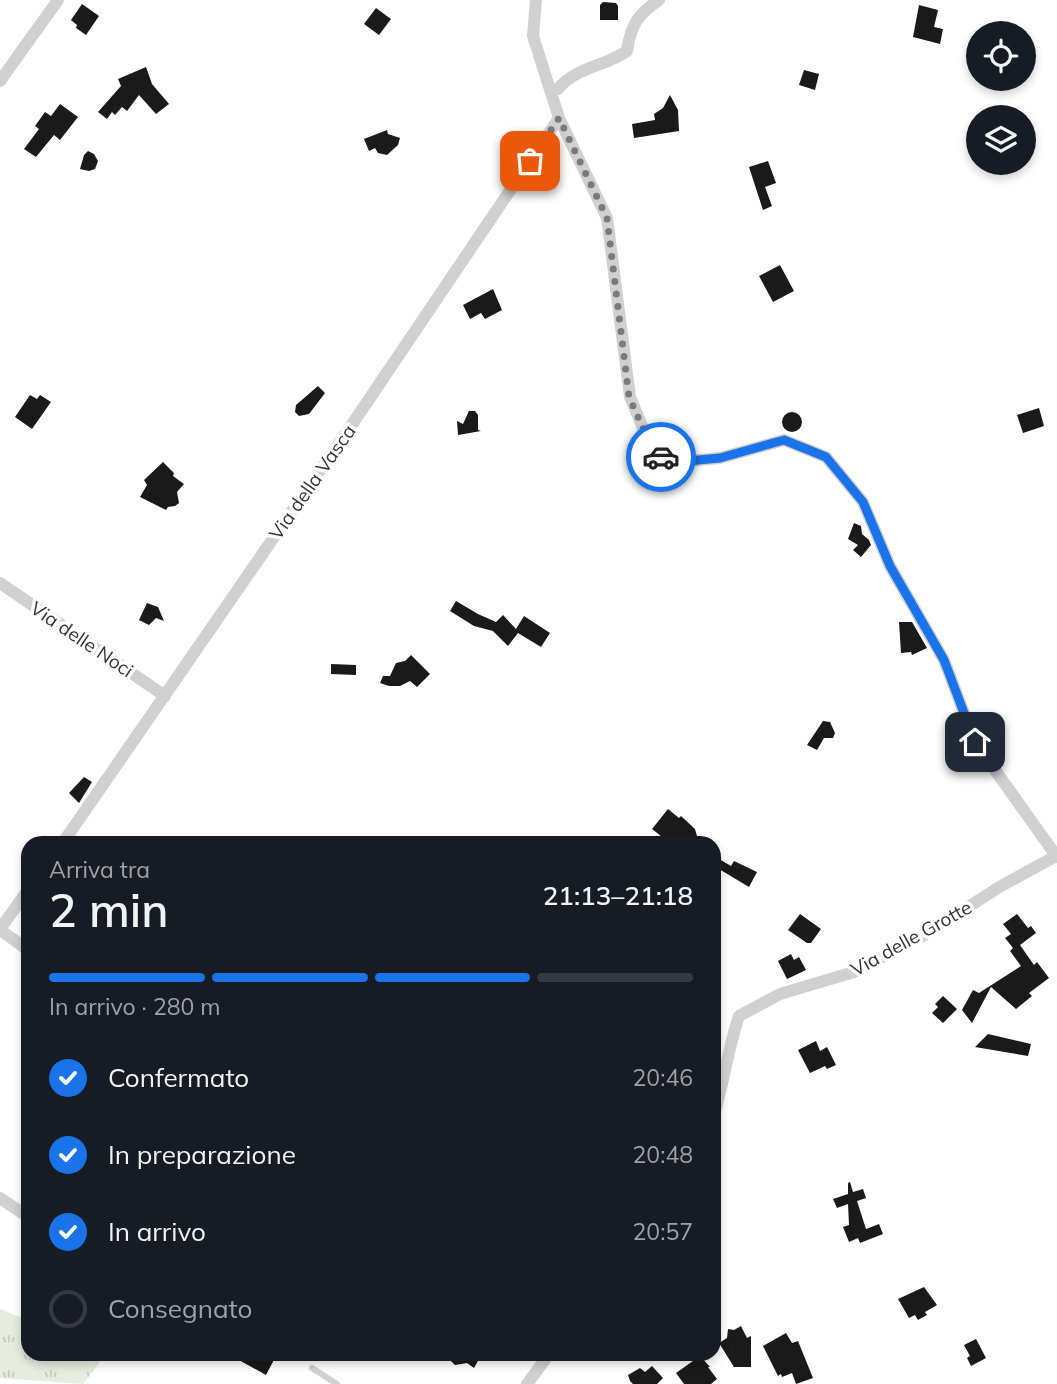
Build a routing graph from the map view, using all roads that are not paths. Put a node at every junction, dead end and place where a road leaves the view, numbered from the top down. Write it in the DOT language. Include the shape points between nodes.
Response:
graph roads {
  1 [pos="58,0"];
  2 [pos="536,0"];
  3 [pos="659,0"];
  4 [pos="0,81"];
  5 [pos="550,90"];
  6 [pos="559,118"];
  7 [pos="0,583"];
  8 [pos="164,696"];
  9 [pos="68,836"];
  10 [pos="1056,856"];
  11 [pos="21,901"];
  12 [pos="0,930"];
  13 [pos="21,945"];
  14 [pos="721,1093"];
  15 [pos="0,1198"];
  16 [pos="21,1212"];
  17 [pos="544,1361"];
  18 [pos="312,1368"];
  19 [pos="337,1384"];
  20 [pos="527,1384"];
  1 -- 4 [label="street"];
  2 -- 5 [label="street" via="533,36"];
  3 -- 5 [label="street" via="643,10 631,29 627,51"];
  5 -- 6 [label="street"];
  6 -- 8 [label="street, Via della Vasca"];
  6 -- 10 [label="street" via="607,218 629,397 650,444 666,463 720,458 784,440 826,457 863,502 890,566 944,660 975,742"];
  7 -- 8 [label="street, Via delle Noci"];
  8 -- 9 [label="street, Via della Vasca"];
  10 -- 14 [label="street, Via delle Grotte" via="854,972 780,993 739,1016"];
  11 -- 12 [label="street"];
  12 -- 13 [label="street"];
  15 -- 16 [label="street"];
  17 -- 20 [label="street"];
  18 -- 19 [label="lane"];
}
